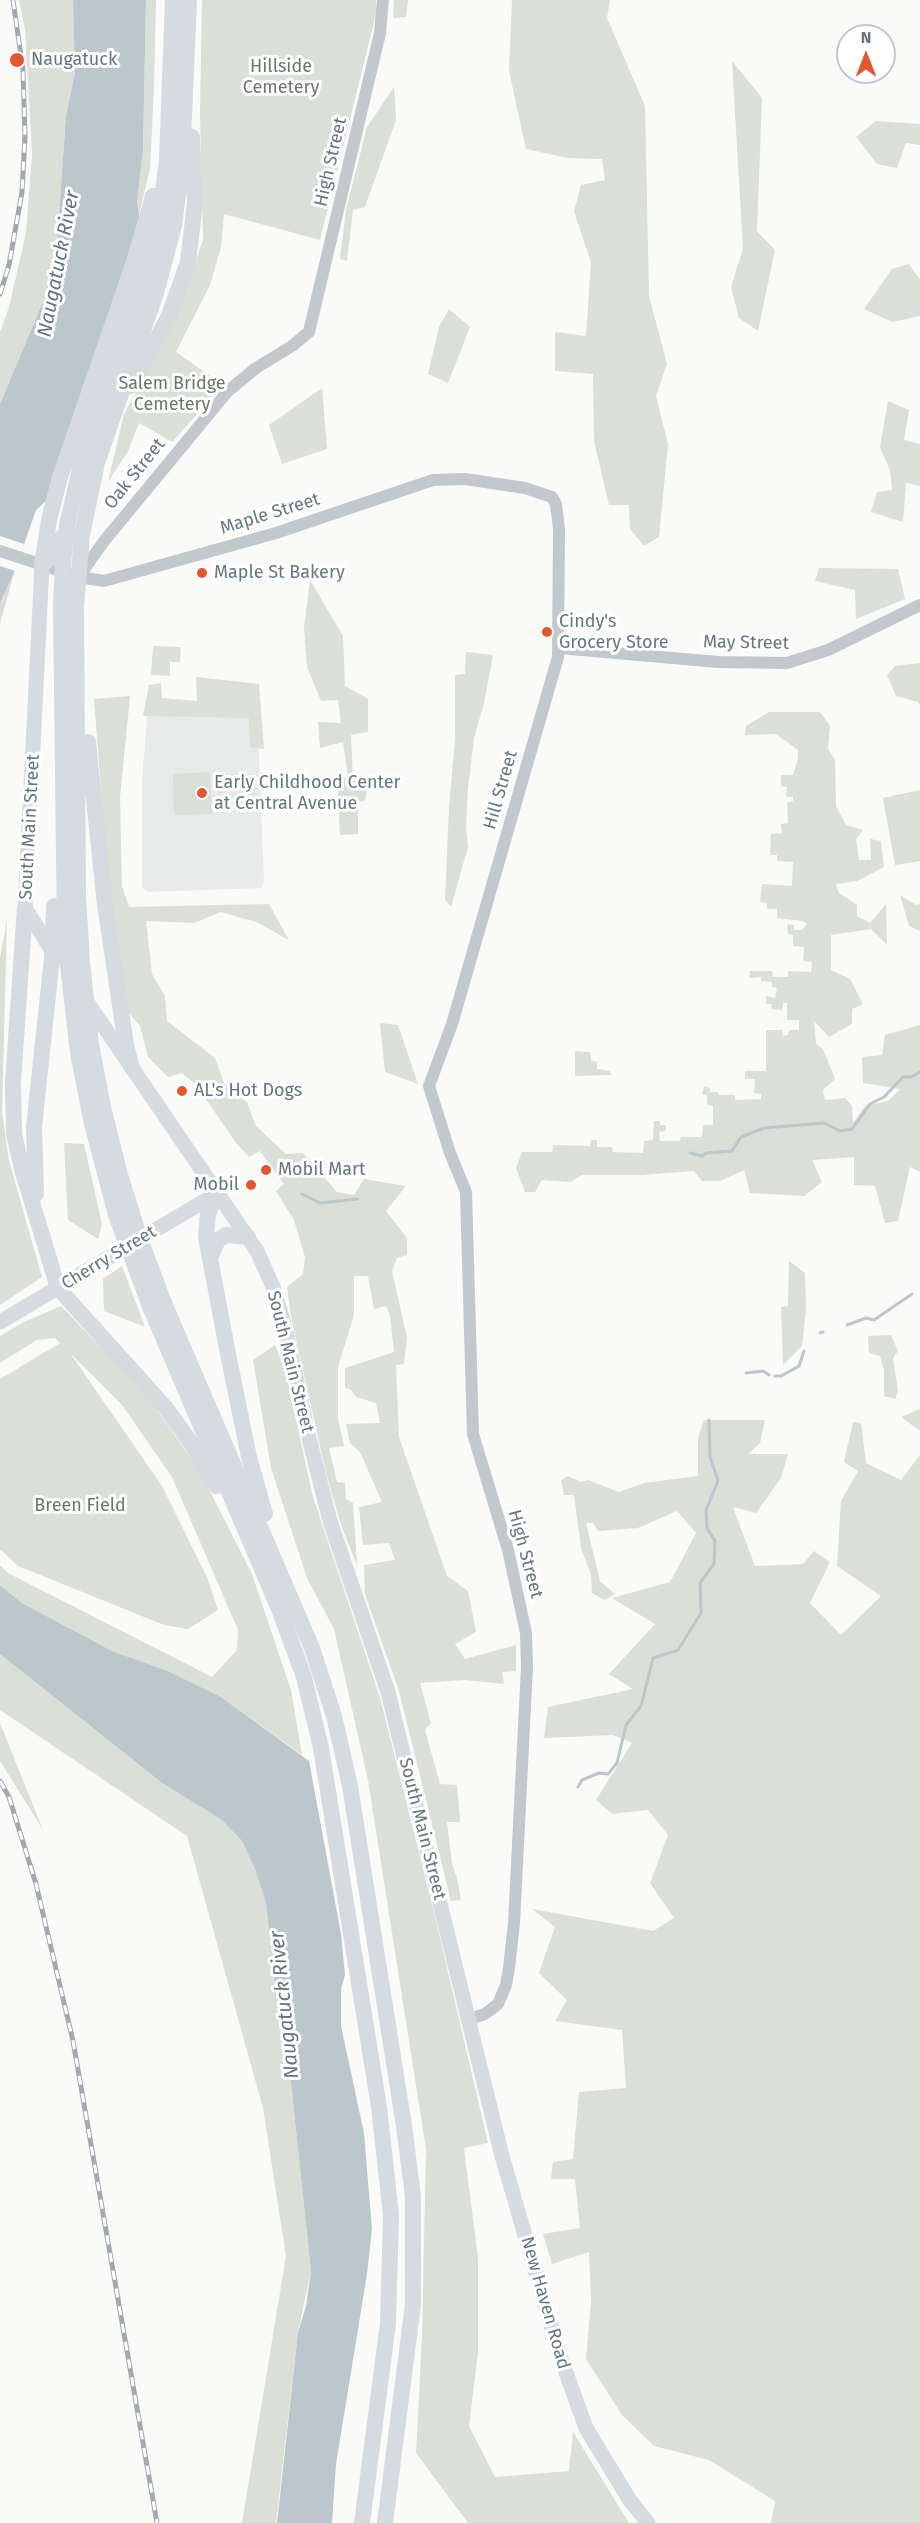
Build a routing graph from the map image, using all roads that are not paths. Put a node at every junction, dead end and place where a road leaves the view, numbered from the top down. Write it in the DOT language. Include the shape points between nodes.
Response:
graph roads {
  1 [pos="166,0"];
  2 [pos="173,0"];
  3 [pos="383,0"];
  4 [pos="189,5"];
  5 [pos="171,51"];
  6 [pos="186,70"];
  7 [pos="160,223"];
  8 [pos="309,332"];
  9 [pos="552,497"];
  10 [pos="0,551"];
  11 [pos="42,564"];
  12 [pos="79,577"];
  13 [pos="920,605"];
  14 [pos="68,606"];
  15 [pos="559,648"];
  16 [pos="63,802"];
  17 [pos="25,908"];
  18 [pos="132,1068"];
  19 [pos="429,1086"];
  20 [pos="218,1194"];
  21 [pos="39,1225"];
  22 [pos="128,1226"];
  23 [pos="248,1237"];
  24 [pos="138,1257"];
  25 [pos="210,1257"];
  26 [pos="58,1288"];
  27 [pos="0,1322"];
  28 [pos="278,1567"];
  29 [pos="279,1609"];
  30 [pos="469,2019"];
  31 [pos="480,2067"];
  32 [pos="362,2523"];
  33 [pos="385,2523"];
  34 [pos="648,2523"];
  1 -- 5 [label="highway"];
  2 -- 5 [label="highway"];
  3 -- 8 [label="street, High Street" via="380,33"];
  4 -- 6 [label="highway"];
  5 -- 7 [label="highway"];
  6 -- 7 [label="highway" via="182,162"];
  6 -- 11 [label="highway" via="195,203 184,279 158,339 97,447 57,549"];
  7 -- 11 [label="highway" via="68,451 52,506"];
  7 -- 14 [label="highway" via="156,293 97,463"];
  8 -- 12 [label="street, Oak Street" via="228,391"];
  9 -- 12 [label="street, Maple Street" via="525,488 465,479 433,480 276,533 108,580"];
  9 -- 15 [label="street, Hill Street" via="559,529"];
  10 -- 11 [label="street, Maple Street"];
  11 -- 12 [label="street, Maple Street"];
  11 -- 17 [label="main road, South Main Street"];
  13 -- 15 [label="street, May Street" via="828,650 787,663 727,663"];
  14 -- 16 [label="highway"];
  14 -- 18 [label="highway" via="122,1022"];
  14 -- 22 [label="highway" via="83,973 90,1031"];
  15 -- 19 [label="street, Hill Street" via="452,1024"];
  16 -- 21 [label="highway" via="34,1127"];
  16 -- 22 [label="highway" via="71,1004 92,1124"];
  17 -- 18 [label="main road, South Main Street"];
  17 -- 21 [label="highway" via="12,1118 17,1152"];
  18 -- 20 [label="main road, South Main Street"];
  19 -- 30 [label="street, High Street" via="466,1192 473,1434 508,1550 526,1633 515,1914 509,1968 498,2004"];
  20 -- 23 [label="main road, South Main Street"];
  20 -- 25 [label="highway" via="206,1224"];
  20 -- 26 [label="main road, Cherry Street"];
  21 -- 26 [label="highway"];
  22 -- 24 [label="highway"];
  23 -- 25 [label="highway" via="226,1235 218,1240"];
  23 -- 30 [label="main road, South Main Street" via="280,1307 330,1521 388,1692"];
  24 -- 28 [label="highway" via="169,1314"];
  24 -- 29 [label="highway" via="150,1310"];
  25 -- 28 [label="highway" via="249,1457"];
  26 -- 27 [label="main road, Cherry Street"];
  26 -- 29 [label="highway" via="180,1426 211,1476"];
  28 -- 33 [label="highway" via="324,1682 342,1751 409,2161 414,2232 413,2304"];
  29 -- 32 [label="highway" via="304,1677 321,1748 388,2178 392,2251 388,2323"];
  30 -- 31 [label="main road, South Main Street"];
  31 -- 34 [label="main road, New Haven Road" via="570,2388 586,2428"];
}
